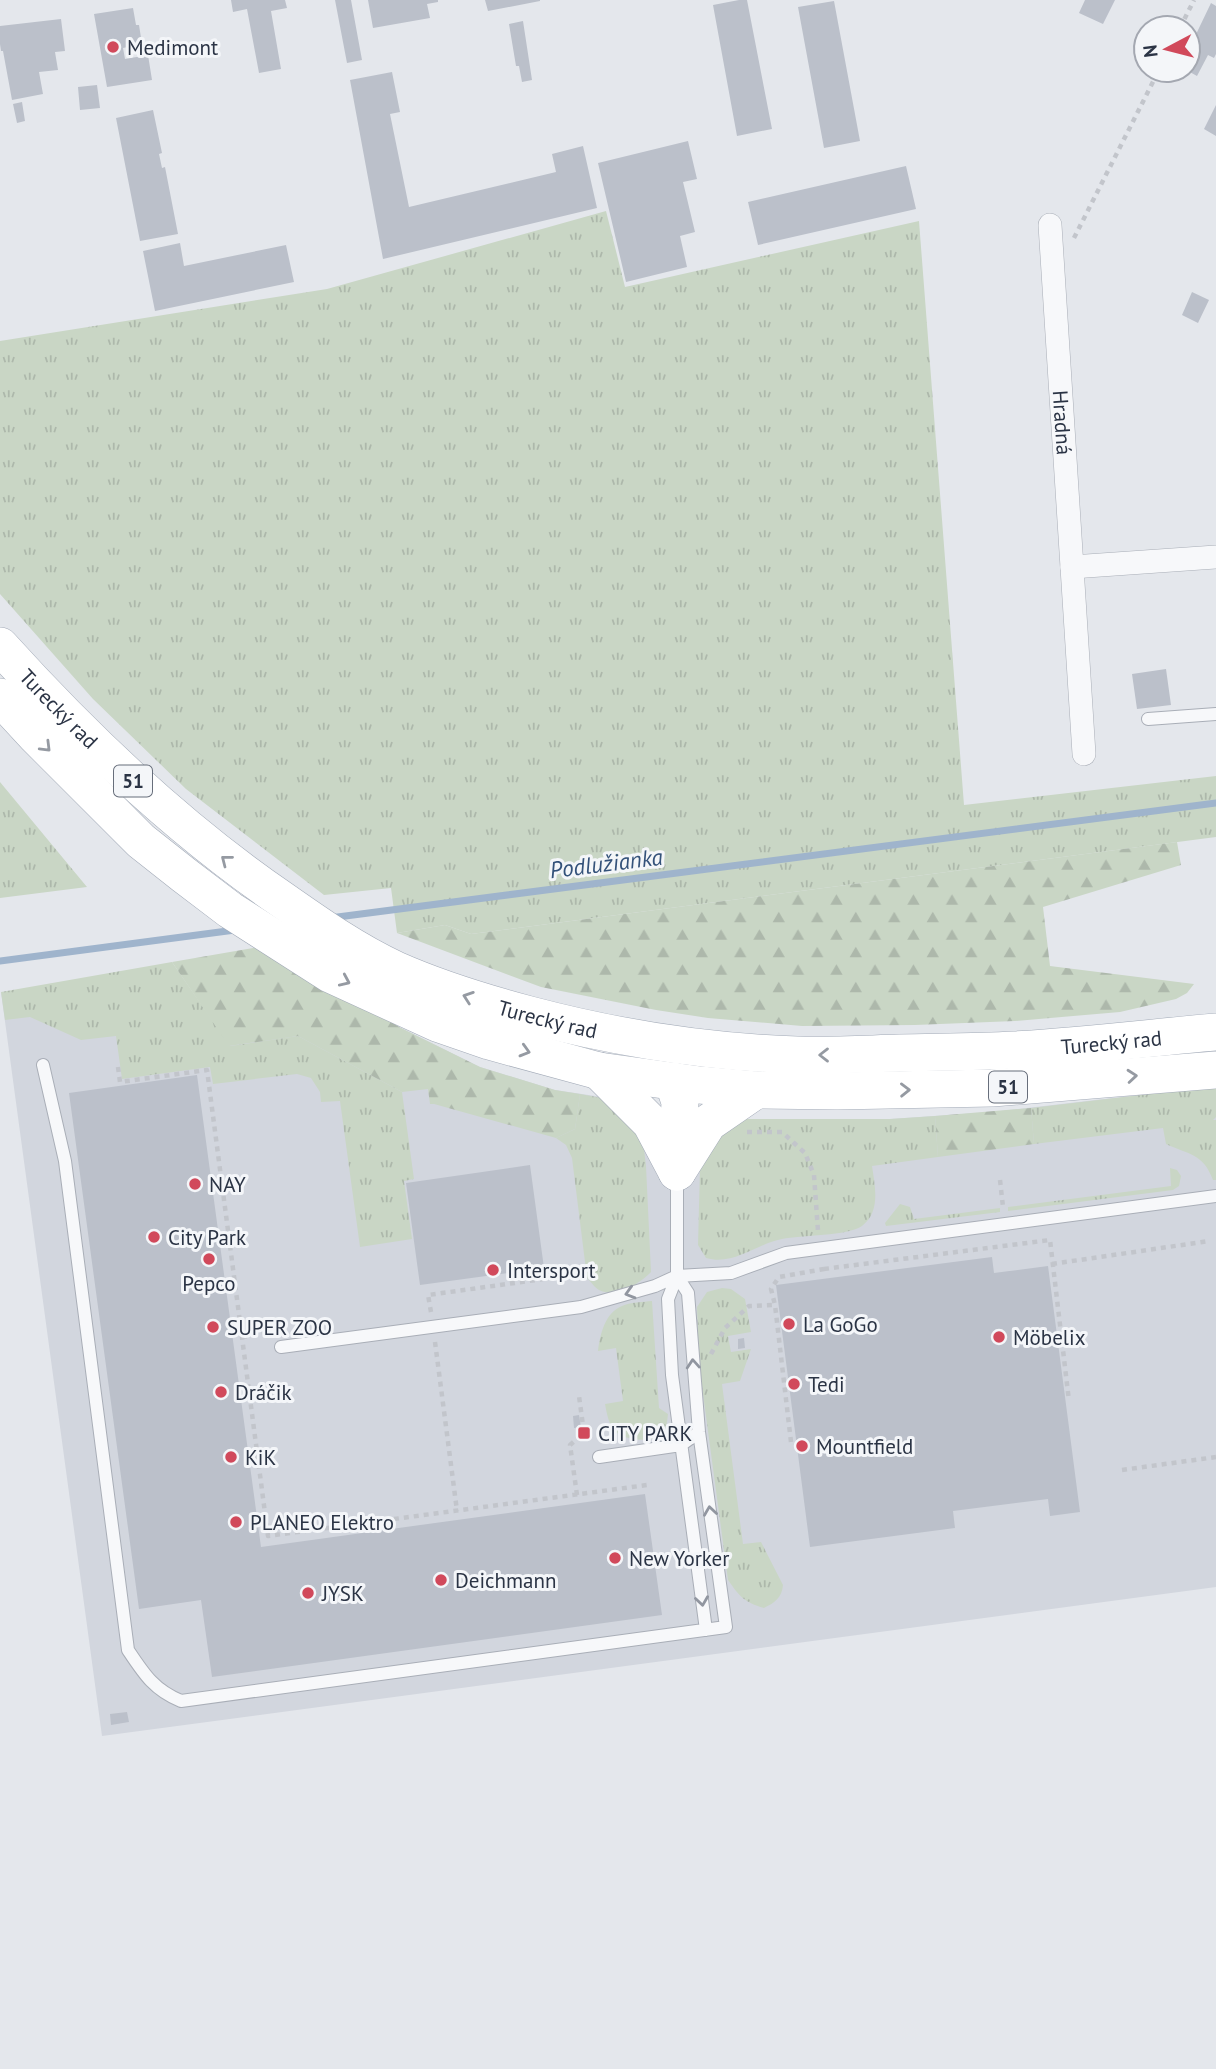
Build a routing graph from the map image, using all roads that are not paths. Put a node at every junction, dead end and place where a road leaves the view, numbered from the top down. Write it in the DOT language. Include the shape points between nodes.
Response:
graph roads {
  1 [pos="1050,225"];
  2 [pos="1216,556"];
  3 [pos="1072,567"];
  4 [pos="0,646"];
  5 [pos="0,697"];
  6 [pos="1216,714"];
  7 [pos="1148,719"];
  8 [pos="1084,754"];
  9 [pos="1216,1031"];
  10 [pos="678,1045"];
  11 [pos="43,1065"];
  12 [pos="1216,1070"];
  13 [pos="599,1071"];
  14 [pos="673,1081"];
  15 [pos="756,1090"];
  16 [pos="652,1123"];
  17 [pos="677,1172"];
  18 [pos="1216,1196"];
  19 [pos="677,1276"];
  20 [pos="281,1347"];
  21 [pos="699,1432"];
  22 [pos="681,1445"];
  23 [pos="599,1457"];
  24 [pos="706,1630"];
  1 -- 3 [label="street, Hradná"];
  2 -- 3 [label="street"];
  3 -- 8 [label="street, Hradná"];
  10 -- 4 [label="main road, Turecký rad / 51, one-way" via="497,1007 397,970 335,937 206,845 52,704"];
  5 -- 13 [label="main road, Turecký rad / 51, one-way" via="141,841 286,947 330,974 437,1023"];
  6 -- 7 [label="lane"];
  9 -- 10 [label="main road, Turecký rad / 51, one-way" via="1015,1050 863,1054 797,1055"];
  10 -- 14 [label="main road"];
  11 -- 24 [label="lane" via="65,1161 128,1650 146,1678 181,1701"];
  15 -- 12 [label="main road, Turecký rad / 51, one-way" via="992,1088"];
  13 -- 14 [label="main road, Turecký rad / 51"];
  13 -- 16 [label="main road"];
  14 -- 15 [label="main road, Turecký rad / 51"];
  14 -- 16 [label="main road"];
  14 -- 17 [label="main road" via="680,1102"];
  15 -- 17 [label="main road" via="708,1123"];
  16 -- 17 [label="main road"];
  17 -- 19 [label="lane"];
  18 -- 19 [label="lane" via="809,1250 731,1273"];
  19 -- 20 [label="lane, one-way" via="581,1307"];
  21 -- 19 [label="lane, one-way" via="688,1293"];
  19 -- 22 [label="lane" via="668,1299"];
  21 -- 22 [label="lane"];
  24 -- 21 [label="lane, one-way" via="726,1627"];
  22 -- 23 [label="lane"];
  22 -- 24 [label="lane, one-way"];
}
